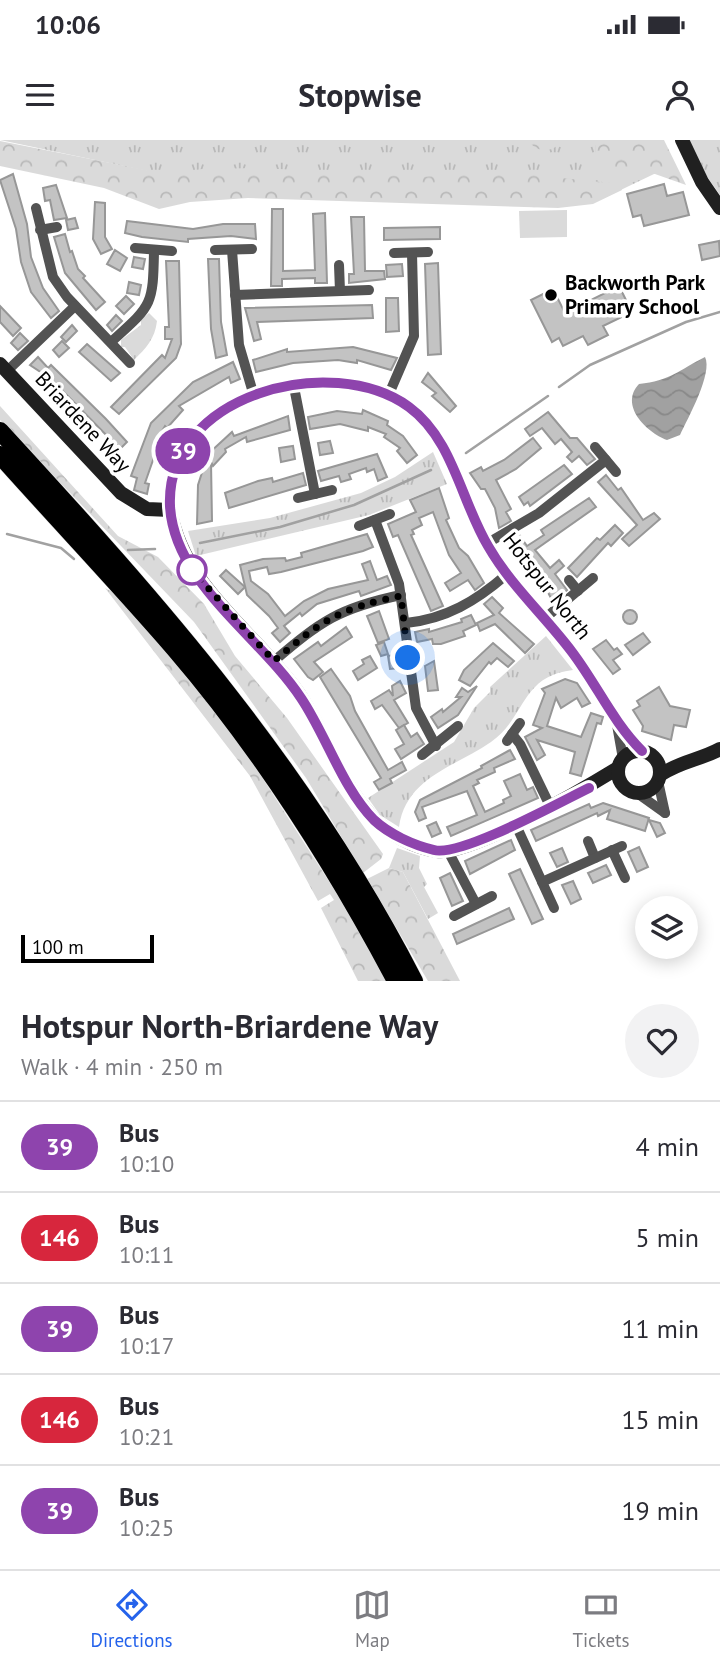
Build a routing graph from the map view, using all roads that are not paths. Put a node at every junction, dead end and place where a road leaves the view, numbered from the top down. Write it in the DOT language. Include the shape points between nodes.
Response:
graph roads {
  1 [pos="681,140"];
  2 [pos="36,208"];
  3 [pos="720,208"];
  4 [pos="57,227"];
  5 [pos="40,230"];
  6 [pos="135,247"];
  7 [pos="252,249"];
  8 [pos="215,250"];
  9 [pos="232,250"];
  10 [pos="154,251"];
  11 [pos="172,251"];
  12 [pos="394,253"];
  13 [pos="412,253"];
  14 [pos="428,253"];
  15 [pos="339,265"];
  16 [pos="369,290"];
  17 [pos="340,291"];
  18 [pos="235,295"];
  19 [pos="75,306"];
  20 [pos="111,342"];
  21 [pos="130,363"];
  22 [pos="3,368"];
  23 [pos="294,387"];
  24 [pos="389,394"];
  25 [pos="254,396"];
  26 [pos="0,431"];
  27 [pos="595,447"];
  28 [pos="0,455"];
  29 [pos="606,460"];
  30 [pos="616,472"];
  31 [pos="332,490"];
  32 [pos="315,494"];
  33 [pos="298,498"];
  34 [pos="170,510"];
  35 [pos="390,514"];
  36 [pos="375,520"];
  37 [pos="359,526"];
  38 [pos="486,544"];
  39 [pos="506,575"];
  40 [pos="593,578"];
  41 [pos="569,580"];
  42 [pos="578,591"];
  43 [pos="401,596"];
  44 [pos="544,619"];
  45 [pos="405,623"];
  46 [pos="274,661"];
  47 [pos="616,721"];
  48 [pos="520,723"];
  49 [pos="458,726"];
  50 [pos="436,746"];
  51 [pos="646,753"];
  52 [pos="716,754"];
  53 [pos="422,755"];
  54 [pos="683,761"];
  55 [pos="620,764"];
  56 [pos="659,778"];
  57 [pos="589,788"];
  58 [pos="631,790"];
  59 [pos="550,806"];
  60 [pos="515,823"];
  61 [pos="588,841"];
  62 [pos="449,850"];
  63 [pos="596,858"];
  64 [pos="625,878"];
  65 [pos="542,882"];
  66 [pos="492,896"];
  67 [pos="476,904"];
  68 [pos="554,908"];
  69 [pos="454,916"];
  70 [pos="396,981"];
  71 [pos="414,981"];
  1 -- 3 [label="street"];
  2 -- 5 [label="street"];
  4 -- 5 [label="street"];
  5 -- 19 [label="street" via="53,278"];
  6 -- 10 [label="street"];
  7 -- 9 [label="street"];
  8 -- 9 [label="street"];
  9 -- 18 [label="street"];
  10 -- 11 [label="street"];
  10 -- 20 [label="street" via="149,305"];
  12 -- 13 [label="street"];
  13 -- 14 [label="street"];
  13 -- 24 [label="street" via="414,336"];
  15 -- 17 [label="street"];
  16 -- 17 [label="street"];
  17 -- 18 [label="street"];
  18 -- 25 [label="street" via="239,345"];
  19 -- 20 [label="street"];
  19 -- 22 [label="street, Briardene Way"];
  20 -- 21 [label="street"];
  22 -- 34 [label="street, Briardene Way" via="129,500 147,509"];
  23 -- 24 [label="street, Hotspur North" via="345,384"];
  23 -- 25 [label="street, Hotspur North"];
  23 -- 32 [label="street"];
  24 -- 38 [label="street, Hotspur North" via="435,432"];
  25 -- 34 [label="street, Hotspur North" via="223,409 192,436 174,472"];
  26 -- 71 [label="highway" via="124,565 244,711 382,918"];
  27 -- 29 [label="street"];
  28 -- 70 [label="highway" via="176,651 227,717 320,850"];
  29 -- 30 [label="street"];
  29 -- 38 [label="street" via="547,507"];
  31 -- 32 [label="street"];
  32 -- 33 [label="street"];
  34 -- 46 [label="street, Hotspur North" via="194,573"];
  35 -- 36 [label="street"];
  36 -- 37 [label="street"];
  36 -- 43 [label="street"];
  38 -- 39 [label="street, Hotspur North"];
  39 -- 44 [label="street, Hotspur North"];
  39 -- 45 [label="street" via="457,610"];
  40 -- 42 [label="street"];
  41 -- 42 [label="street"];
  42 -- 44 [label="street"];
  43 -- 45 [label="street"];
  43 -- 46 [label="street" via="324,619"];
  44 -- 47 [label="street, Hotspur North"];
  45 -- 50 [label="street" via="412,695"];
  46 -- 62 [label="street, Hotspur North" via="312,714 372,818 412,842"];
  47 -- 51 [label="street, Hotspur North"];
  47 -- 55 [label="street, Hotspur North"];
  48 -- 59 [label="street" via="509,738 520,744"];
  49 -- 50 [label="street"];
  50 -- 53 [label="street"];
  51 -- 54 [label="street"];
  51 -- 55 [label="street" via="630,753"];
  51 -- 56 [label="street" via="659,764"];
  52 -- 54 [label="street"];
  54 -- 56 [label="street"];
  55 -- 57 [label="street"];
  55 -- 58 [label="street" via="619,778"];
  56 -- 58 [label="street" via="648,791"];
  56 -- 58 [label="street" via="665,813"];
  57 -- 58 [label="street"];
  57 -- 59 [label="street"];
  59 -- 60 [label="street"];
  60 -- 62 [label="street"];
  60 -- 65 [label="street"];
  61 -- 63 [label="street"];
  62 -- 67 [label="street"];
  63 -- 64 [label="street" via="617,848"];
  63 -- 65 [label="street"];
  65 -- 68 [label="street"];
  66 -- 67 [label="street"];
  67 -- 69 [label="street"];
}
